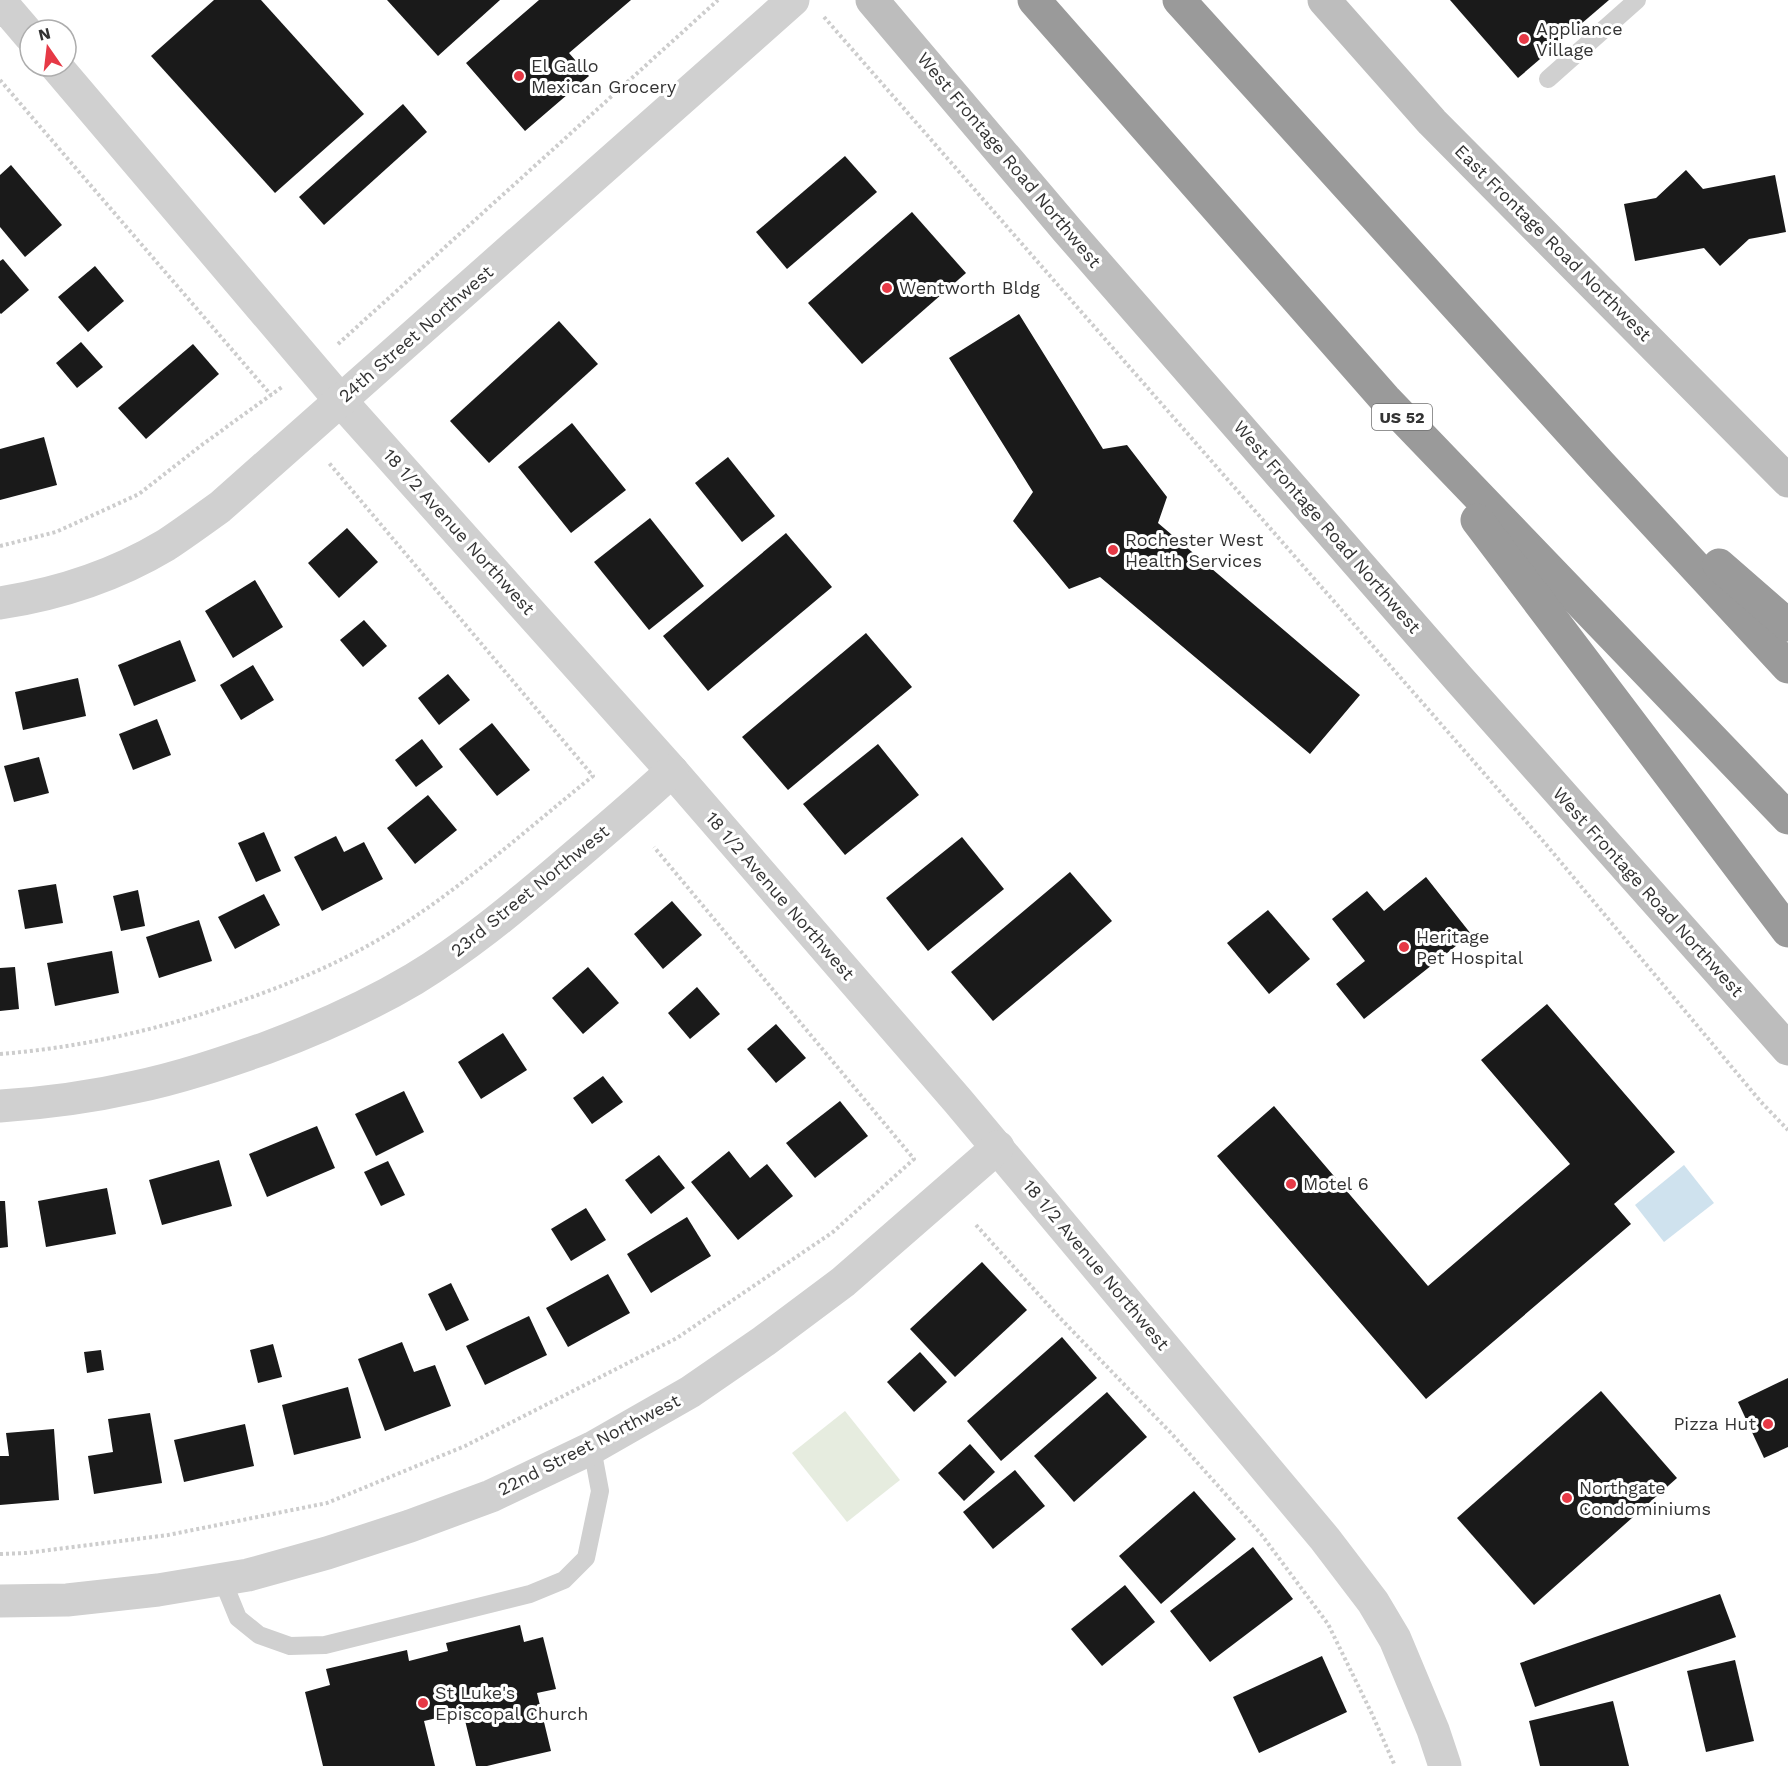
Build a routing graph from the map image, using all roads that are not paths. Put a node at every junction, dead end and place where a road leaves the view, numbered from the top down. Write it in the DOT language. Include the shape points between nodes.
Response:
graph roads {
  1 [pos="872,0"];
  2 [pos="1034,0"];
  3 [pos="1179,0"];
  4 [pos="1324,0"];
  5 [pos="1637,0"];
  6 [pos="0,1"];
  7 [pos="805,4"];
  8 [pos="18,22"];
  9 [pos="66,78"];
  10 [pos="1548,79"];
  11 [pos="1385,399"];
  12 [pos="340,400"];
  13 [pos="1600,464"];
  14 [pos="1786,475"];
  15 [pos="0,603"];
  16 [pos="1788,625"];
  17 [pos="1788,667"];
  18 [pos="672,771"];
  19 [pos="1788,818"];
  20 [pos="1788,931"];
  21 [pos="1788,1049"];
  22 [pos="0,1106"];
  23 [pos="998,1147"];
  24 [pos="592,1448"];
  25 [pos="222,1579"];
  26 [pos="0,1601"];
  27 [pos="1445,1766"];
  1 -- 21 [label="street, West Frontage Road Northwest" via="1459,679"];
  2 -- 11 [label="highway, US 52"];
  3 -- 13 [label="highway"];
  4 -- 14 [label="street, East Frontage Road Northwest" via="1432,122"];
  5 -- 10 [label="lane"];
  6 -- 8 [label="street"];
  7 -- 12 [label="street, 24th Street Northwest"];
  9 -- 12 [label="street, 18 1/2 Avenue Northwest"];
  11 -- 19 [label="highway, US 52"];
  11 -- 20 [label="highway"];
  12 -- 15 [label="street, 24th Street Northwest" via="220,507 167,544 89,581"];
  12 -- 18 [label="street, 18 1/2 Avenue Northwest"];
  13 -- 16 [label="highway"];
  13 -- 17 [label="highway"];
  18 -- 22 [label="street, 23rd Street Northwest" via="504,916 413,980 352,1012 221,1064 136,1087"];
  18 -- 23 [label="street, 18 1/2 Avenue Northwest"];
  23 -- 24 [label="street, 22nd Street Northwest" via="843,1282 764,1341 690,1392"];
  23 -- 27 [label="street, 18 1/2 Avenue Northwest" via="1318,1530 1373,1602 1395,1639"];
  24 -- 25 [label="street, 22nd Street Northwest" via="491,1496 410,1526 248,1575"];
  24 -- 25 [label="lane" via="600,1491 586,1558 564,1580 530,1594 325,1645 290,1646 259,1635 238,1618"];
  25 -- 26 [label="street, 22nd Street Northwest" via="66,1600"];
}
